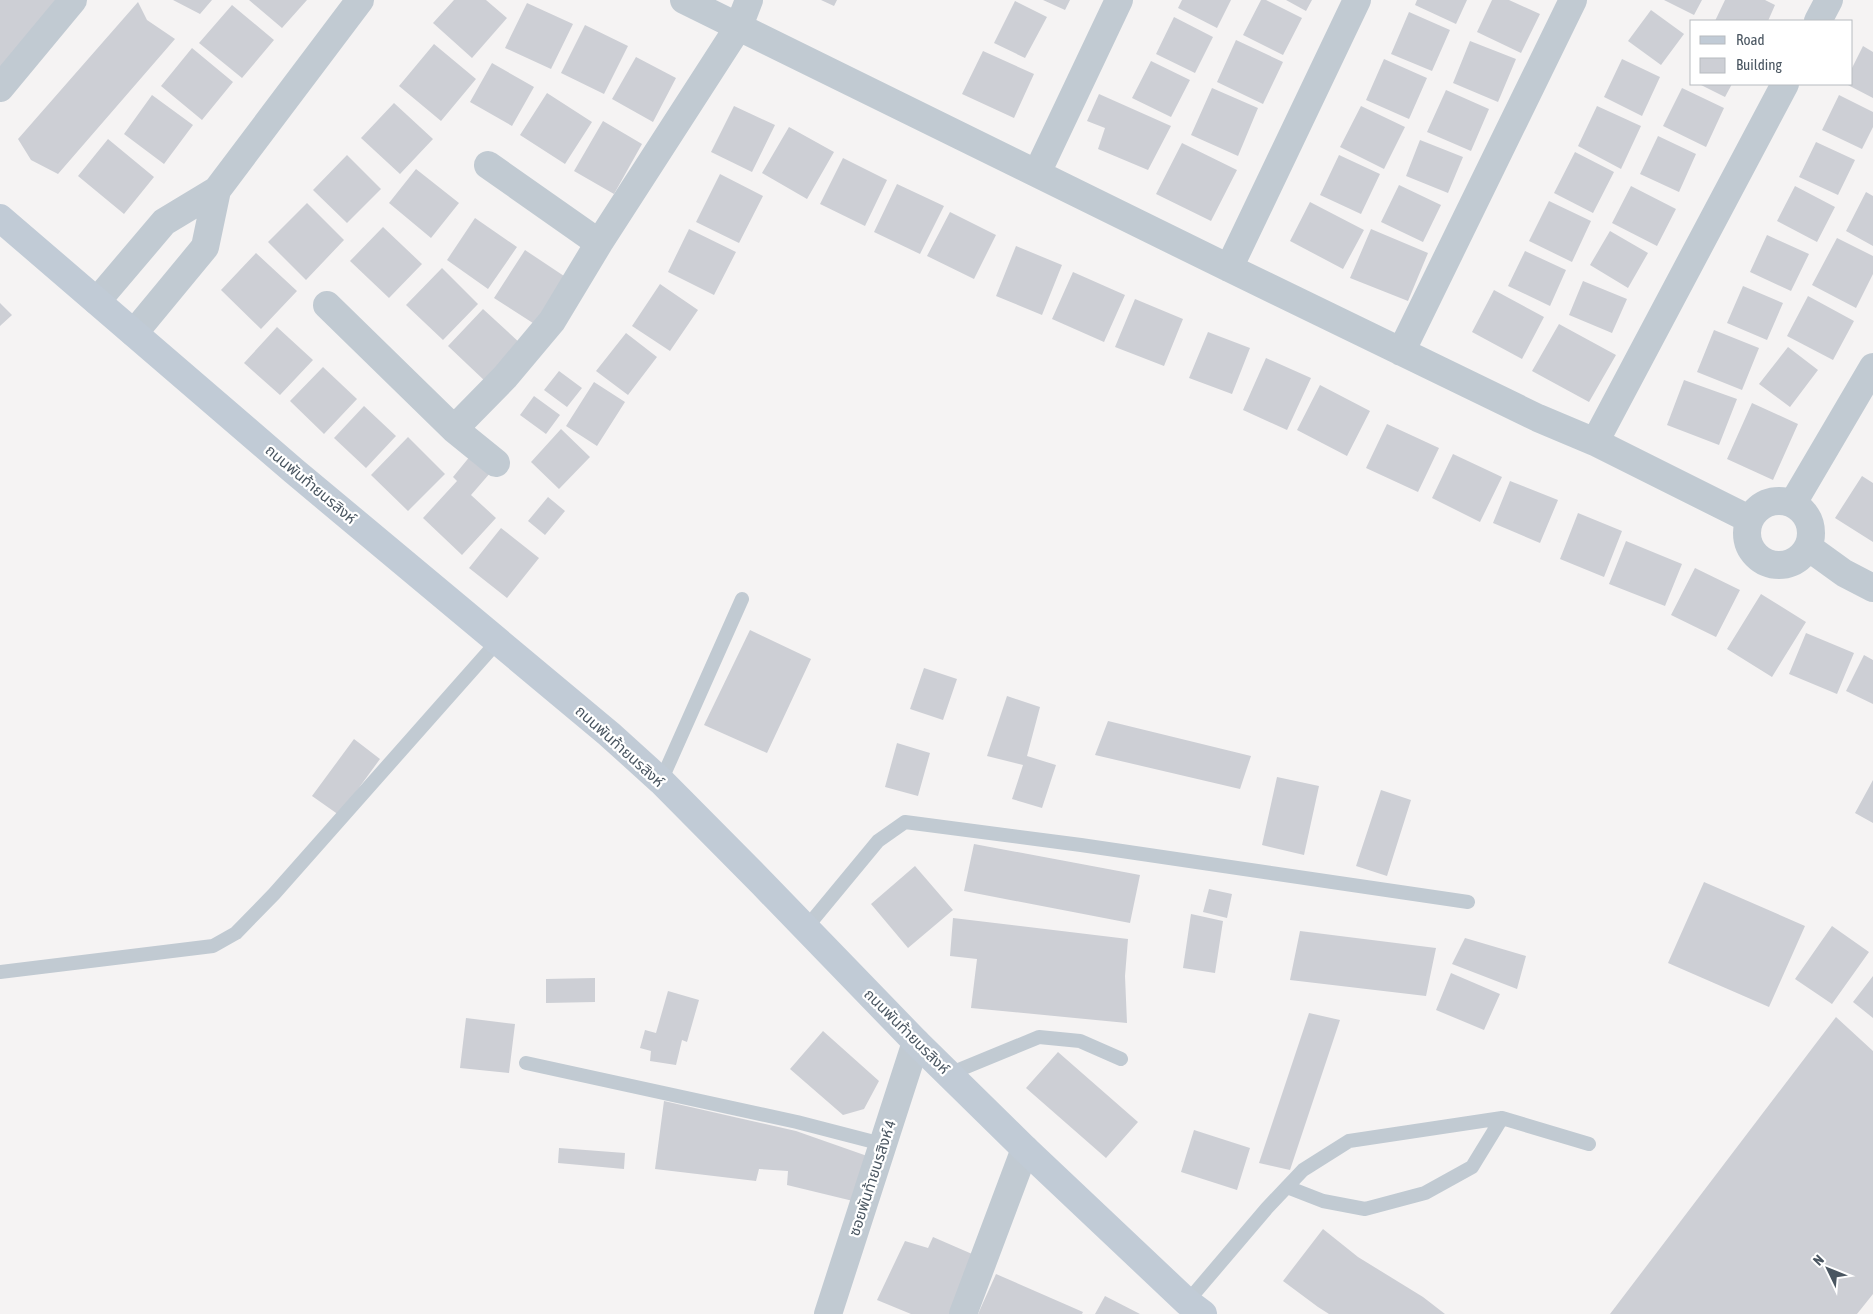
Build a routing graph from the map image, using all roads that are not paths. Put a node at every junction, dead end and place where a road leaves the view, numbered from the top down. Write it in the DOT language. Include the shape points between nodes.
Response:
graph roads {
  1 [pos="73,0"];
  2 [pos="360,0"];
  3 [pos="684,0"];
  4 [pos="748,0"];
  5 [pos="1120,0"];
  6 [pos="1357,0"];
  7 [pos="1573,0"];
  8 [pos="1829,0"];
  9 [pos="1819,20"];
  10 [pos="739,26"];
  11 [pos="1784,85"];
  12 [pos="0,88"];
  13 [pos="488,165"];
  14 [pos="1037,173"];
  15 [pos="217,190"];
  16 [pos="0,218"];
  17 [pos="599,243"];
  18 [pos="1229,268"];
  19 [pos="97,301"];
  20 [pos="328,305"];
  21 [pos="134,333"];
  22 [pos="1401,352"];
  23 [pos="1873,367"];
  24 [pos="454,430"];
  25 [pos="1595,442"];
  26 [pos="496,463"];
  27 [pos="1793,503"];
  28 [pos="1749,519"];
  29 [pos="1808,546"];
  30 [pos="1873,588"];
  31 [pos="742,599"];
  32 [pos="498,641"];
  33 [pos="661,781"];
  34 [pos="1468,902"];
  35 [pos="806,928"];
  36 [pos="0,972"];
  37 [pos="916,1042"];
  38 [pos="1121,1059"];
  39 [pos="526,1062"];
  40 [pos="949,1074"];
  41 [pos="1502,1118"];
  42 [pos="882,1144"];
  43 [pos="1589,1144"];
  44 [pos="1025,1149"];
  45 [pos="1287,1187"];
  46 [pos="1195,1308"];
  47 [pos="828,1314"];
  48 [pos="963,1314"];
  1 -- 12 [label="street"];
  2 -- 15 [label="street"];
  3 -- 10 [label="street"];
  4 -- 10 [label="street"];
  5 -- 14 [label="street"];
  6 -- 18 [label="street"];
  7 -- 22 [label="street"];
  8 -- 9 [label="street"];
  10 -- 14 [label="street"];
  10 -- 17 [label="street"];
  11 -- 25 [label="street"];
  13 -- 17 [label="street"];
  14 -- 18 [label="street"];
  15 -- 19 [label="street" via="164,222"];
  15 -- 21 [label="street" via="205,246"];
  16 -- 19 [label="street, ถนนพันท้ายนรสิงห์"];
  17 -- 24 [label="street" via="552,321"];
  18 -- 22 [label="street"];
  19 -- 21 [label="street, ถนนพันท้ายนรสิงห์"];
  20 -- 24 [label="street"];
  21 -- 32 [label="street, ถนนพันท้ายนรสิงห์"];
  22 -- 25 [label="street"];
  23 -- 27 [label="street"];
  24 -- 26 [label="street"];
  25 -- 28 [label="street"];
  27 -- 28 [label="street" via="1777,500 1760,506"];
  27 -- 29 [label="street" via="1806,514 1812,530"];
  28 -- 29 [label="street" via="1746,536 1752,551 1765,562 1782,565 1798,560"];
  29 -- 30 [label="street" via="1844,573"];
  31 -- 33 [label="lane"];
  32 -- 33 [label="street, ถนนพันท้ายนรสิงห์"];
  32 -- 36 [label="lane" via="236,933 213,946"];
  33 -- 35 [label="street, ถนนพันท้ายนรสิงห์"];
  34 -- 35 [label="lane" via="905,822 878,841"];
  35 -- 37 [label="street, ถนนพันท้ายนรสิงห์"];
  37 -- 40 [label="street, ถนนพันท้ายนรสิงห์"];
  37 -- 42 [label="street, ซอยพันท้ายนรสิงห์ 4"];
  38 -- 40 [label="lane" via="1080,1041 1039,1038"];
  39 -- 42 [label="lane"];
  40 -- 44 [label="street, ถนนพันท้ายนรสิงห์"];
  41 -- 43 [label="lane"];
  41 -- 45 [label="lane" via="1348,1141 1303,1170"];
  41 -- 45 [label="lane" via="1472,1167 1425,1193 1365,1209 1323,1201"];
  42 -- 47 [label="street, ซอยพันท้ายนรสิงห์ 4"];
  44 -- 46 [label="street, ถนนพันท้ายนรสิงห์"];
  44 -- 48 [label="street"];
  45 -- 46 [label="lane"];
}
